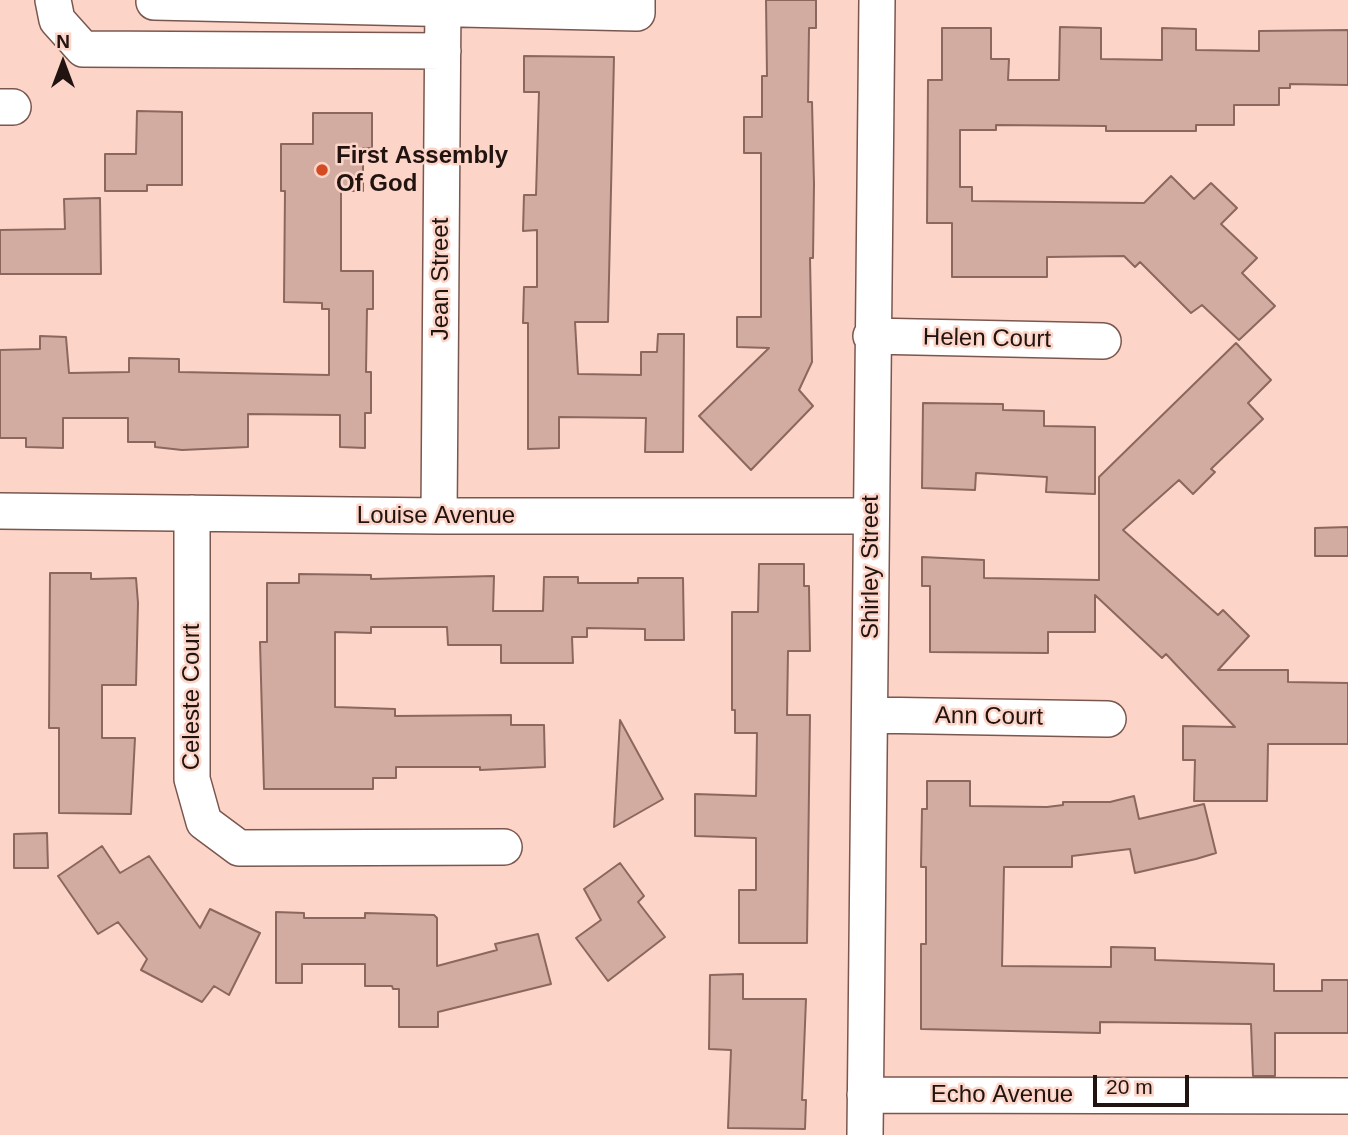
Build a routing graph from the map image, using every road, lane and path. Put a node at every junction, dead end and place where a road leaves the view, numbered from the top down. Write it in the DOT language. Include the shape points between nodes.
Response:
graph roads {
  1 [pos="53,0"];
  2 [pos="637,0"];
  3 [pos="877,0"];
  4 [pos="154,1"];
  5 [pos="443,5"];
  6 [pos="533,5"];
  7 [pos="154,50"];
  8 [pos="443,51"];
  9 [pos="872,336"];
  10 [pos="1103,341"];
  11 [pos="0,510"];
  12 [pos="192,513"];
  13 [pos="439,516"];
  14 [pos="871,516"];
  15 [pos="870,715"];
  16 [pos="1108,719"];
  17 [pos="504,847"];
  18 [pos="865,1095"];
  19 [pos="1348,1096"];
  20 [pos="865,1135"];
  1 -- 7 [label="street" via="57,20 83,49"];
  2 -- 6 [label="street" via="637,13"];
  3 -- 9 [label="street, Shirley Street"];
  4 -- 5 [label="street"];
  4 -- 7 [label="street"];
  5 -- 6 [label="street"];
  5 -- 8 [label="street, Jean Street"];
  7 -- 8 [label="street"];
  8 -- 13 [label="street, Jean Street"];
  9 -- 10 [label="street, Helen Court"];
  9 -- 14 [label="street, Shirley Street"];
  11 -- 12 [label="street, Louise Avenue"];
  12 -- 13 [label="street, Louise Avenue"];
  12 -- 17 [label="street, Celeste Court" via="192,779 204,822 239,848"];
  13 -- 14 [label="street, Louise Avenue"];
  14 -- 15 [label="street, Shirley Street"];
  15 -- 16 [label="street, Ann Court"];
  15 -- 18 [label="street, Shirley Street"];
  18 -- 19 [label="street, Echo Avenue"];
  18 -- 20 [label="street, Shirley Street"];
}
